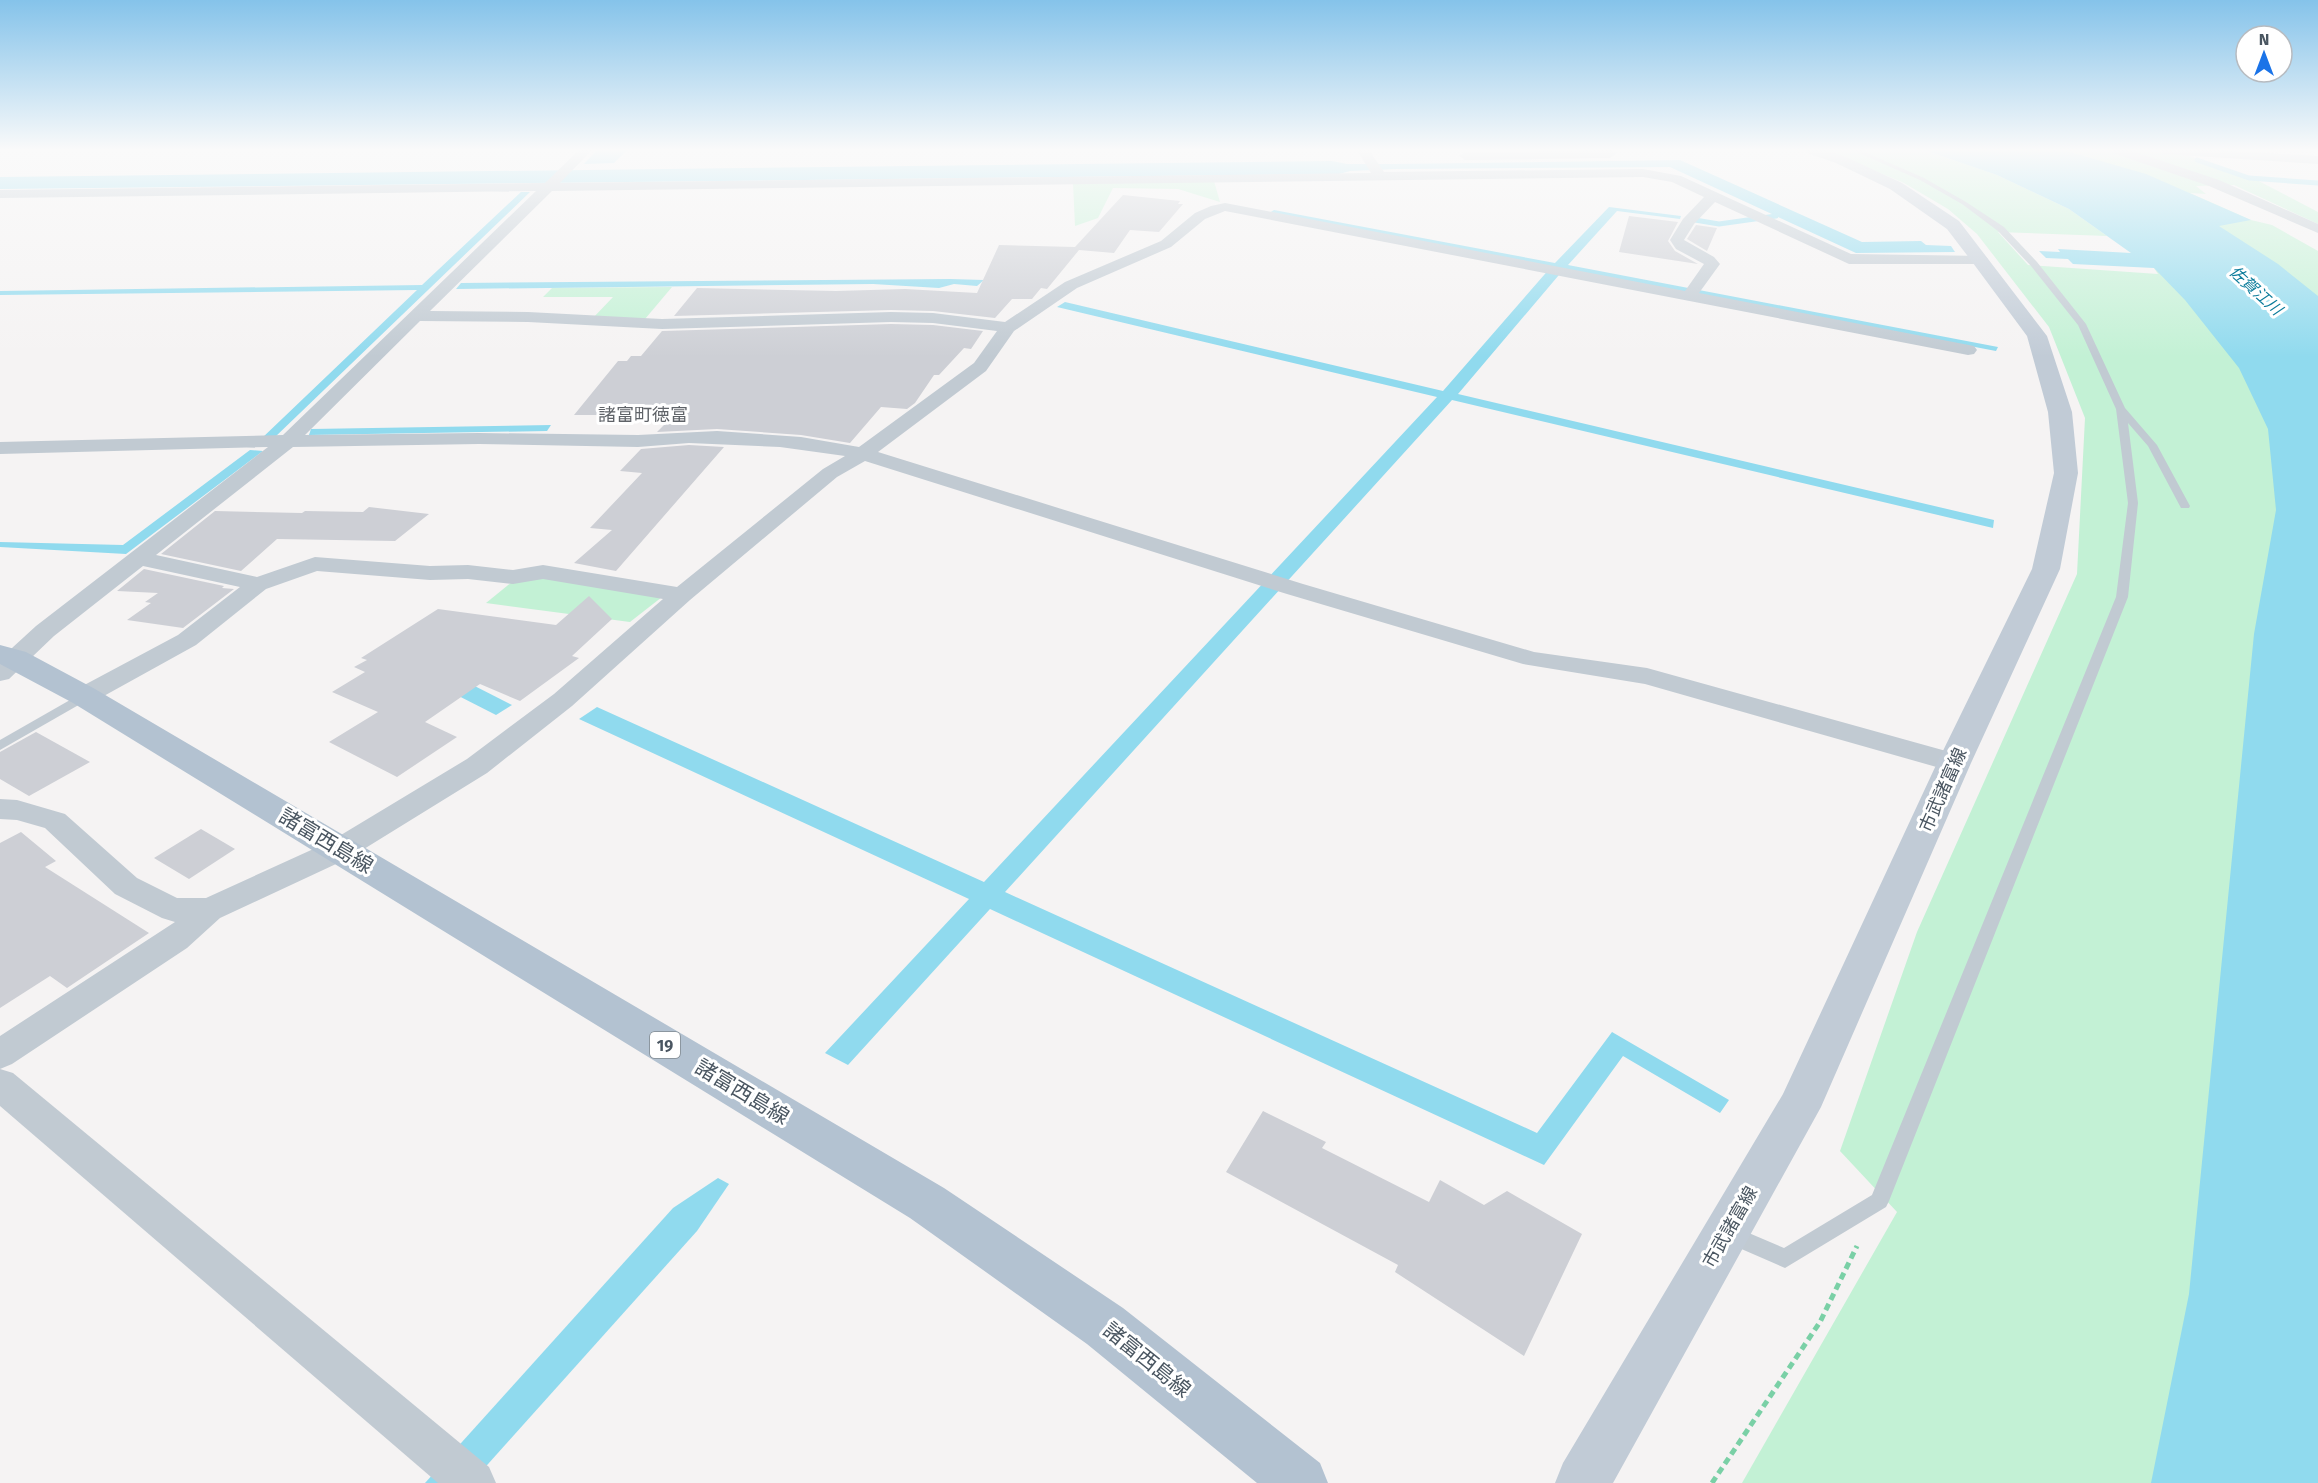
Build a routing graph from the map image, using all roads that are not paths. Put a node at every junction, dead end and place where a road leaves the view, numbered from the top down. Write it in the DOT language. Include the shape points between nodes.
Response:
graph roads {
  1 [pos="514,219"];
  2 [pos="1195,219"];
  3 [pos="1289,219"];
  4 [pos="1691,219"];
  5 [pos="1763,219"];
  6 [pos="1945,219"];
  7 [pos="1987,219"];
  8 [pos="2296,219"];
  9 [pos="2318,229"];
  10 [pos="1980,259"];
  11 [pos="1690,293"];
  12 [pos="414,316"];
  13 [pos="1008,327"];
  14 [pos="1968,350"];
  15 [pos="2121,409"];
  16 [pos="286,442"];
  17 [pos="0,448"];
  18 [pos="862,454"];
  19 [pos="2185,506"];
  20 [pos="139,558"];
  21 [pos="258,584"];
  22 [pos="682,595"];
  23 [pos="5,662"];
  24 [pos="84,696"];
  25 [pos="0,746"];
  26 [pos="1954,763"];
  27 [pos="0,809"];
  28 [pos="341,849"];
  29 [pos="209,910"];
  30 [pos="0,1054"];
  31 [pos="0,1084"];
  32 [pos="1726,1233"];
  33 [pos="456,1469"];
  34 [pos="1300,1483"];
  35 [pos="1583,1483"];
  1 -- 12 [label="street"];
  2 -- 13 [label="street" via="1166,244 1071,285"];
  3 -- 11 [label="street"];
  4 -- 11 [label="street" via="1677,240 1712,264"];
  5 -- 10 [label="street" via="1849,259"];
  6 -- 10 [label="main road, 市武諸富線"];
  7 -- 15 [label="lane" via="2034,264 2082,324"];
  8 -- 9 [label="street"];
  10 -- 26 [label="main road, 市武諸富線" via="2037,336 2060,412 2066,473 2046,569"];
  11 -- 14 [label="street"];
  12 -- 13 [label="street" via="662,324 891,316"];
  12 -- 16 [label="street"];
  13 -- 18 [label="street" via="980,367"];
  15 -- 19 [label="lane" via="2152,445"];
  15 -- 32 [label="lane" via="2133,502 2122,597 1879,1201 1785,1258"];
  16 -- 17 [label="street"];
  16 -- 18 [label="street" via="758,438"];
  16 -- 20 [label="street"];
  18 -- 22 [label="street" via="830,472"];
  18 -- 26 [label="street" via="1532,659 1647,676"];
  20 -- 21 [label="street"];
  20 -- 23 [label="street"];
  21 -- 22 [label="street" via="315,564 513,577 543,572"];
  21 -- 24 [label="street" via="187,640"];
  22 -- 28 [label="street" via="563,700 477,766"];
  23 -- 24 [label="main road, 諸富西島線 / 19"];
  24 -- 25 [label="lane"];
  24 -- 28 [label="main road, 諸富西島線 / 19"];
  26 -- 32 [label="main road, 市武諸富線" via="1799,1107"];
  27 -- 29 [label="street" via="55,820 126,885 173,910"];
  28 -- 29 [label="street"];
  28 -- 34 [label="main road, 諸富西島線 / 19" via="927,1203 1105,1326"];
  29 -- 30 [label="street" via="176,939"];
  31 -- 33 [label="street"];
  32 -- 35 [label="main road, 市武諸富線"];
}
